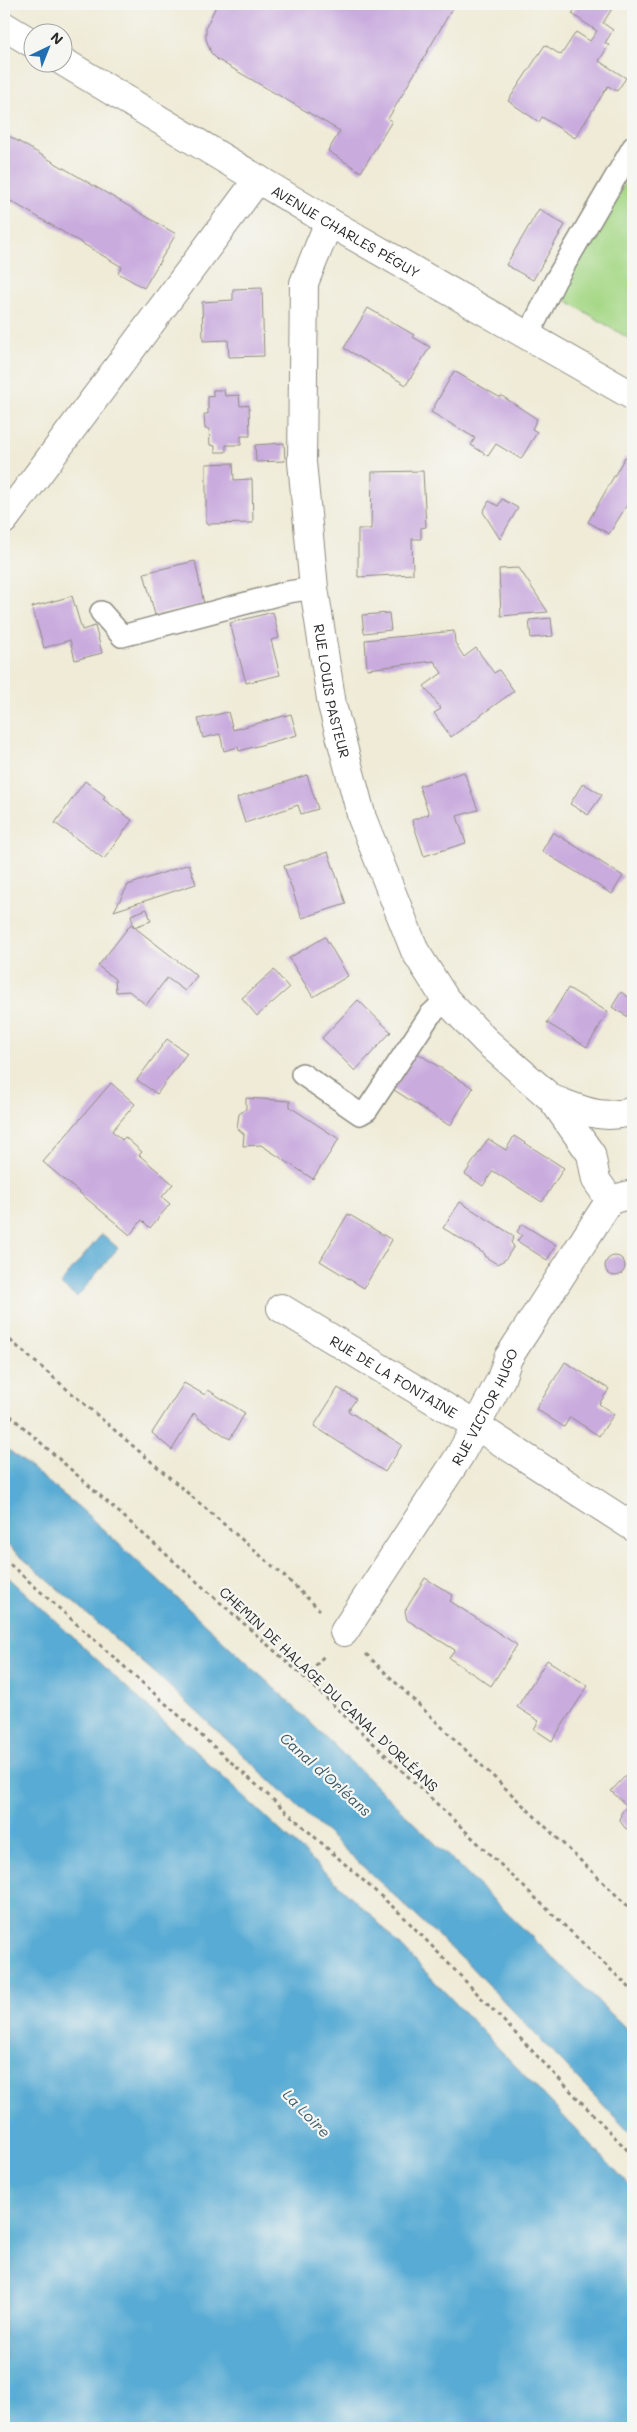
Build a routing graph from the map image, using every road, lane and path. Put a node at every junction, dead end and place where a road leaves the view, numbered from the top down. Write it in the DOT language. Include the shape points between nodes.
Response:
graph roads {
  1 [pos="4,26"];
  2 [pos="22,37"];
  3 [pos="72,68"];
  4 [pos="633,147"];
  5 [pos="258,179"];
  6 [pos="329,222"];
  7 [pos="528,336"];
  8 [pos="633,396"];
  9 [pos="4,520"];
  10 [pos="314,588"];
  11 [pos="101,612"];
  12 [pos="446,1000"];
  13 [pos="302,1074"];
  14 [pos="552,1099"];
  15 [pos="633,1111"];
  16 [pos="622,1197"];
  17 [pos="280,1308"];
  18 [pos="4,1335"];
  19 [pos="4,1410"];
  20 [pos="475,1426"];
  21 [pos="633,1527"];
  22 [pos="4,1559"];
  23 [pos="344,1632"];
  24 [pos="633,1911"];
  25 [pos="633,1991"];
  26 [pos="633,2156"];
  1 -- 2 [label="street"];
  3 -- 5 [label="street, AVENUE CHARLES PÉGUY"];
  4 -- 7 [label="lane"];
  5 -- 6 [label="street, AVENUE CHARLES PÉGUY"];
  5 -- 9 [label="street"];
  6 -- 7 [label="street, AVENUE CHARLES PÉGUY"];
  6 -- 10 [label="street, RUE LOUIS PASTEUR" via="304,284 302,462"];
  7 -- 8 [label="street, AVENUE CHARLES PÉGUY"];
  10 -- 11 [label="lane" via="122,636"];
  10 -- 12 [label="street, RUE LOUIS PASTEUR" via="332,705 362,818 415,951"];
  12 -- 13 [label="lane" via="430,1016 367,1110 360,1114"];
  12 -- 14 [label="street, RUE LOUIS PASTEUR" via="486,1041"];
  14 -- 15 [label="street, RUE LOUIS PASTEUR" via="591,1113 615,1116"];
  14 -- 16 [label="street, RUE LOUIS PASTEUR" via="591,1154 596,1180"];
  16 -- 20 [label="street, RUE VICTOR HUGO" via="508,1358 501,1379"];
  17 -- 20 [label="street, RUE DE LA FONTAINE"];
  18 -- 23 [label="path" via="283,1575"];
  19 -- 25 [label="path, CHEMIN DE HALAGE DU CANAL D'ORLÉANS" via="305,1678"];
  20 -- 21 [label="street, RUE DE LA FONTAINE"];
  20 -- 23 [label="street, RUE VICTOR HUGO" via="460,1455"];
  22 -- 26 [label="path" via="403,1916"];
  23 -- 24 [label="path"];
}
